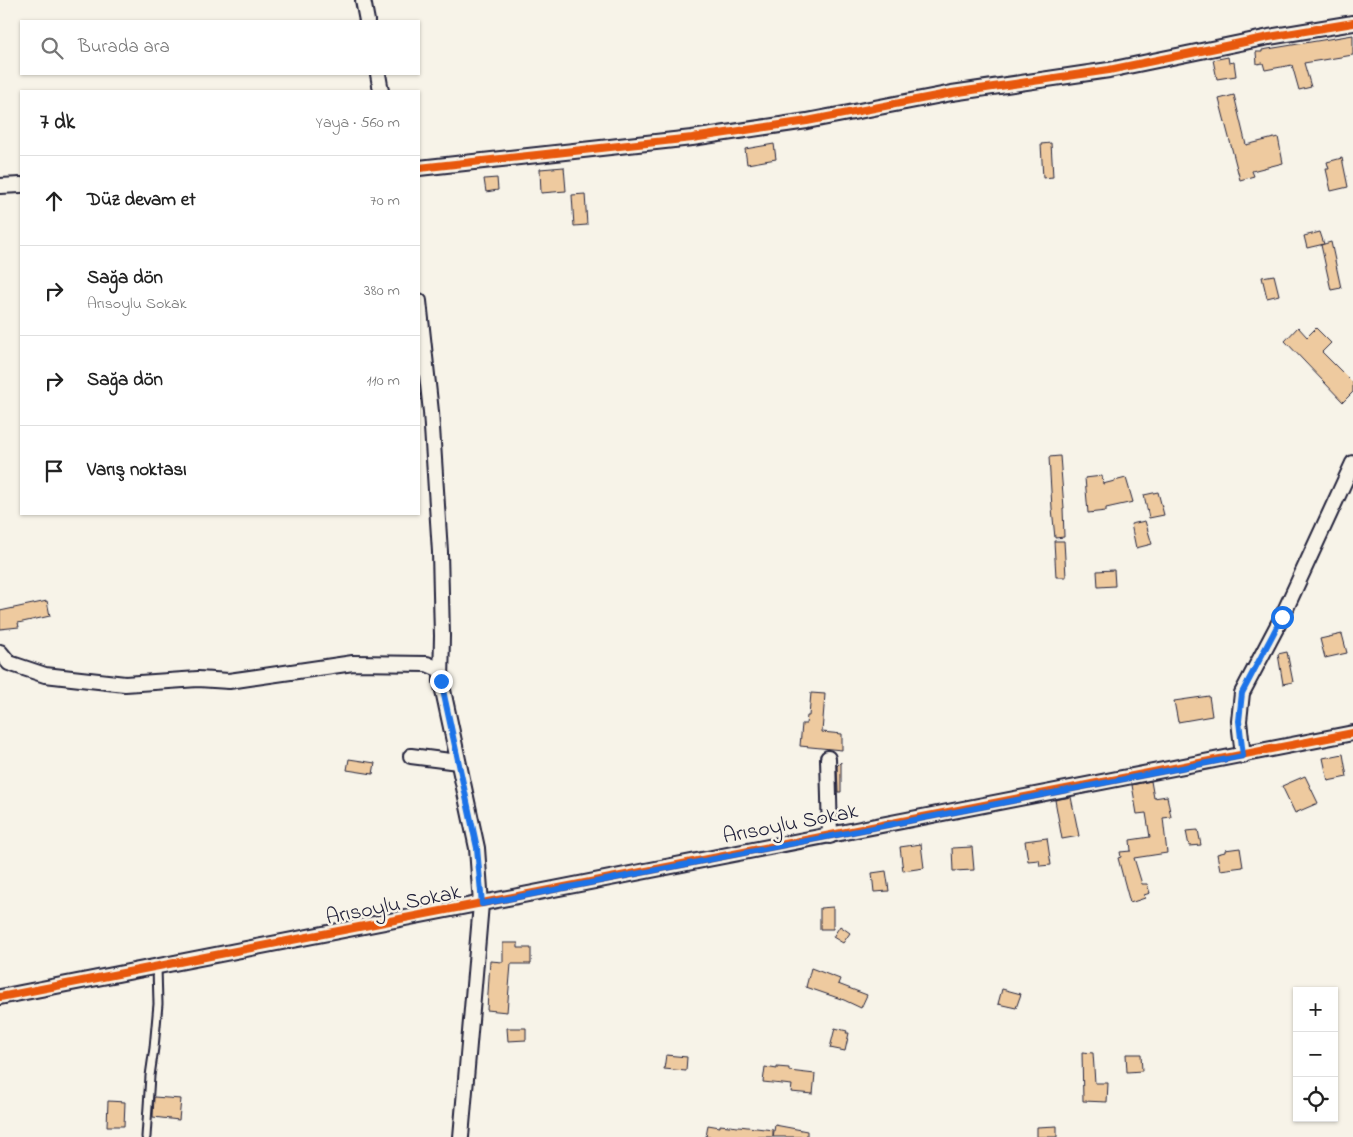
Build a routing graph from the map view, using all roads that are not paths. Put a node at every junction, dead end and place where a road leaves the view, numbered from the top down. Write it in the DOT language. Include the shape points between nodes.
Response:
graph roads {
  1 [pos="362,0"];
  2 [pos="367,20"];
  3 [pos="1353,23"];
  4 [pos="378,75"];
  5 [pos="381,90"];
  6 [pos="420,168"];
  7 [pos="0,186"];
  8 [pos="20,186"];
  9 [pos="420,310"];
  10 [pos="1353,463"];
  11 [pos="0,652"];
  12 [pos="441,670"];
  13 [pos="1353,734"];
  14 [pos="411,756"];
  15 [pos="1243,756"];
  16 [pos="828,758"];
  17 [pos="458,762"];
  18 [pos="830,836"];
  19 [pos="482,904"];
  20 [pos="157,967"];
  21 [pos="0,997"];
  22 [pos="146,1137"];
  23 [pos="461,1137"];
  1 -- 2 [label="street"];
  3 -- 6 [label="street" via="1109,70 952,93 807,121 692,138"];
  4 -- 5 [label="street"];
  7 -- 8 [label="street"];
  9 -- 12 [label="street" via="440,543"];
  10 -- 15 [label="street" via="1282,617 1242,693 1239,721"];
  11 -- 12 [label="street" via="9,663 46,675 125,684 198,679 229,681 354,663 426,664"];
  12 -- 17 [label="street"];
  13 -- 15 [label="street, Arısoylu Sokak"];
  14 -- 17 [label="street"];
  15 -- 18 [label="street, Arısoylu Sokak"];
  16 -- 18 [label="street"];
  17 -- 19 [label="street" via="477,848"];
  18 -- 19 [label="street, Arısoylu Sokak"];
  19 -- 20 [label="street, Arısoylu Sokak"];
  19 -- 23 [label="street"];
  20 -- 21 [label="street, Arısoylu Sokak"];
  20 -- 22 [label="lane" via="158,1004"];
}
